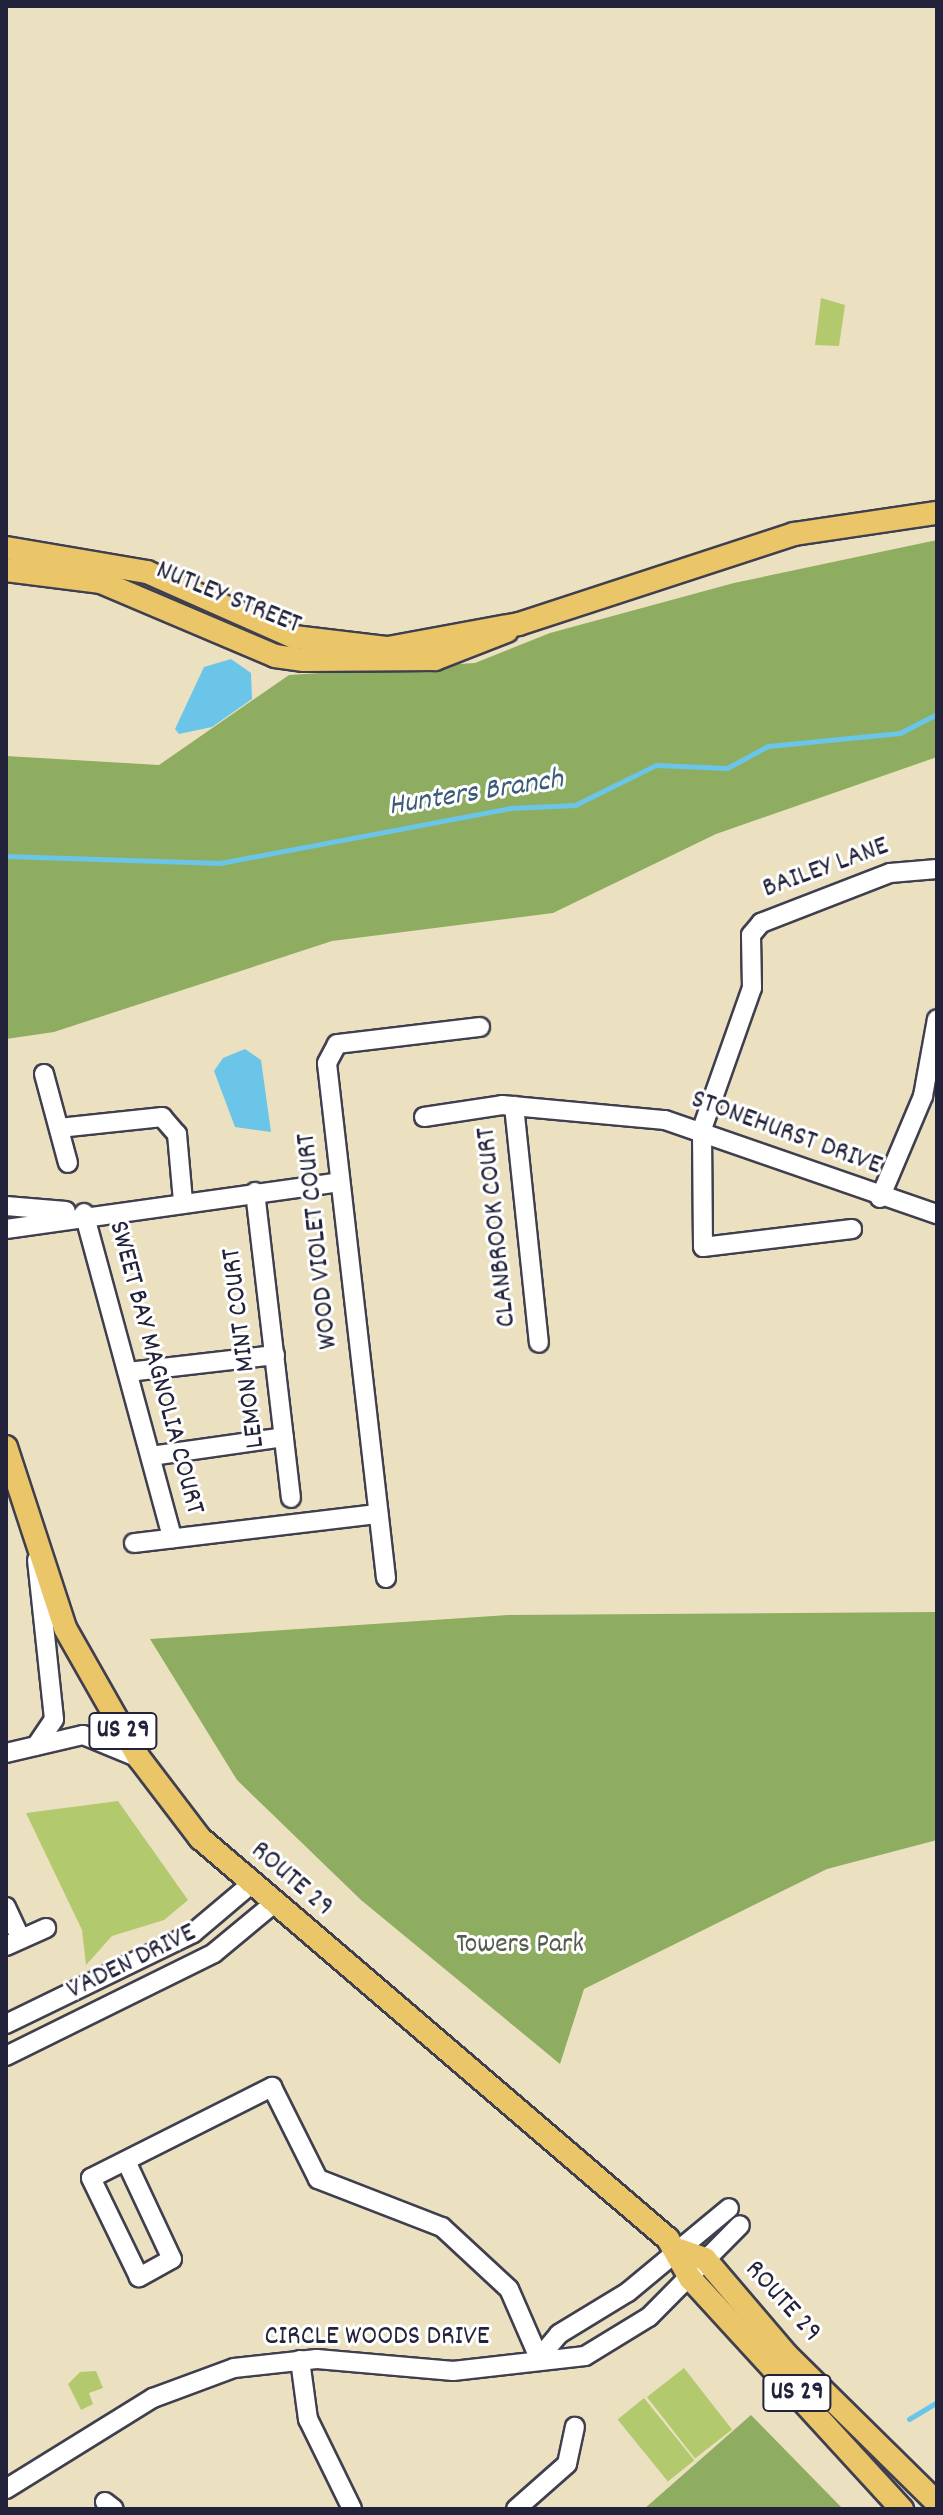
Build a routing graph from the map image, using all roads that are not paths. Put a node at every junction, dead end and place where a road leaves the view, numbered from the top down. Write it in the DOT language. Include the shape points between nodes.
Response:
graph roads {
  1 [pos="937,513"];
  2 [pos="6,548"];
  3 [pos="6,570"];
  4 [pos="519,624"];
  5 [pos="937,869"];
  6 [pos="937,1019"];
  7 [pos="480,1027"];
  8 [pos="44,1074"];
  9 [pos="514,1106"];
  10 [pos="424,1117"];
  11 [pos="59,1128"];
  12 [pos="702,1129"];
  13 [pos="68,1163"];
  14 [pos="340,1182"];
  15 [pos="255,1192"];
  16 [pos="880,1198"];
  17 [pos="183,1201"];
  18 [pos="6,1206"];
  19 [pos="84,1213"];
  20 [pos="937,1214"];
  21 [pos="6,1229"];
  22 [pos="852,1229"];
  23 [pos="539,1343"];
  24 [pos="275,1355"];
  25 [pos="128,1372"];
  26 [pos="284,1437"];
  27 [pos="6,1447"];
  28 [pos="151,1456"];
  29 [pos="291,1498"];
  30 [pos="378,1514"];
  31 [pos="172,1538"];
  32 [pos="134,1543"];
  33 [pos="36,1550"];
  34 [pos="386,1578"];
  35 [pos="36,1746"];
  36 [pos="6,1753"];
  37 [pos="139,1758"];
  38 [pos="250,1885"];
  39 [pos="273,1904"];
  40 [pos="6,1907"];
  41 [pos="46,1928"];
  42 [pos="14,1943"];
  43 [pos="6,2024"];
  44 [pos="6,2056"];
  45 [pos="126,2161"];
  46 [pos="729,2208"];
  47 [pos="740,2225"];
  48 [pos="679,2250"];
  49 [pos="705,2259"];
  50 [pos="690,2278"];
  51 [pos="539,2358"];
  52 [pos="300,2360"];
  53 [pos="575,2427"];
  54 [pos="6,2489"];
  55 [pos="937,2503"];
  56 [pos="352,2509"];
  57 [pos="516,2509"];
  58 [pos="902,2509"];
  1 -- 4 [label="main road, NUTLEY STREET" via="794,534"];
  2 -- 4 [label="main road, NUTLEY STREET" via="147,572 270,629 326,644 406,647"];
  3 -- 4 [label="main road, NUTLEY STREET" via="101,582 275,656 304,660 435,659 480,647"];
  5 -- 12 [label="street, BAILEY LANE" via="890,873 761,923 751,935 752,988"];
  6 -- 16 [label="street" via="923,1096"];
  7 -- 14 [label="street, WOOD VIOLET COURT" via="337,1044 327,1063"];
  8 -- 11 [label="street"];
  9 -- 10 [label="street, STONEHURST DRIVE"];
  9 -- 12 [label="street, STONEHURST DRIVE"];
  9 -- 23 [label="street, CLANBROOK COURT"];
  11 -- 13 [label="street"];
  11 -- 17 [label="street" via="162,1117 177,1134"];
  12 -- 16 [label="street, STONEHURST DRIVE"];
  12 -- 22 [label="street" via="703,1247"];
  14 -- 15 [label="street"];
  14 -- 30 [label="street, WOOD VIOLET COURT"];
  15 -- 17 [label="street"];
  15 -- 24 [label="street, LEMON MINT COURT"];
  16 -- 20 [label="street, STONEHURST DRIVE"];
  17 -- 19 [label="street"];
  18 -- 19 [label="street"];
  19 -- 21 [label="street"];
  19 -- 25 [label="street, SWEET BAY MAGNOLIA COURT"];
  24 -- 25 [label="street"];
  24 -- 26 [label="street, LEMON MINT COURT"];
  25 -- 28 [label="street, SWEET BAY MAGNOLIA COURT"];
  26 -- 28 [label="street"];
  26 -- 29 [label="street, LEMON MINT COURT"];
  27 -- 33 [label="main road, ROUTE 29 / US 29"];
  28 -- 31 [label="street, SWEET BAY MAGNOLIA COURT"];
  30 -- 31 [label="street"];
  30 -- 34 [label="street, WOOD VIOLET COURT"];
  31 -- 32 [label="street"];
  33 -- 35 [label="street" via="54,1719"];
  33 -- 37 [label="main road, ROUTE 29 / US 29" via="65,1628"];
  35 -- 36 [label="street"];
  35 -- 37 [label="street" via="83,1735"];
  37 -- 38 [label="main road, ROUTE 29 / US 29" via="200,1838"];
  38 -- 39 [label="main road, ROUTE 29 / US 29"];
  38 -- 43 [label="street, VADEN DRIVE" via="193,1933"];
  39 -- 44 [label="street, VADEN DRIVE" via="214,1953"];
  39 -- 48 [label="main road, ROUTE 29 / US 29" via="493,2082"];
  40 -- 42 [label="street"];
  41 -- 42 [label="street"];
  45 -- 45 [label="street" via="91,2178 139,2277 172,2259"];
  45 -- 51 [label="street" via="272,2087 318,2179 442,2227 509,2289"];
  46 -- 48 [label="street"];
  47 -- 49 [label="street, CIRCLE WOODS DRIVE"];
  48 -- 49 [label="main road, ROUTE 29 / US 29"];
  48 -- 50 [label="main road, ROUTE 29 / US 29"];
  48 -- 51 [label="street" via="559,2334"];
  49 -- 50 [label="street, CIRCLE WOODS DRIVE"];
  49 -- 55 [label="main road, ROUTE 29 / US 29" via="787,2355"];
  50 -- 51 [label="street, CIRCLE WOODS DRIVE" via="649,2317 595,2351"];
  50 -- 58 [label="main road, ROUTE 29 / US 29"];
  51 -- 52 [label="street, CIRCLE WOODS DRIVE" via="453,2371"];
  52 -- 54 [label="street, CIRCLE WOODS DRIVE" via="234,2368 166,2392"];
  52 -- 56 [label="street" via="308,2419"];
  53 -- 57 [label="street" via="567,2464"];
}
